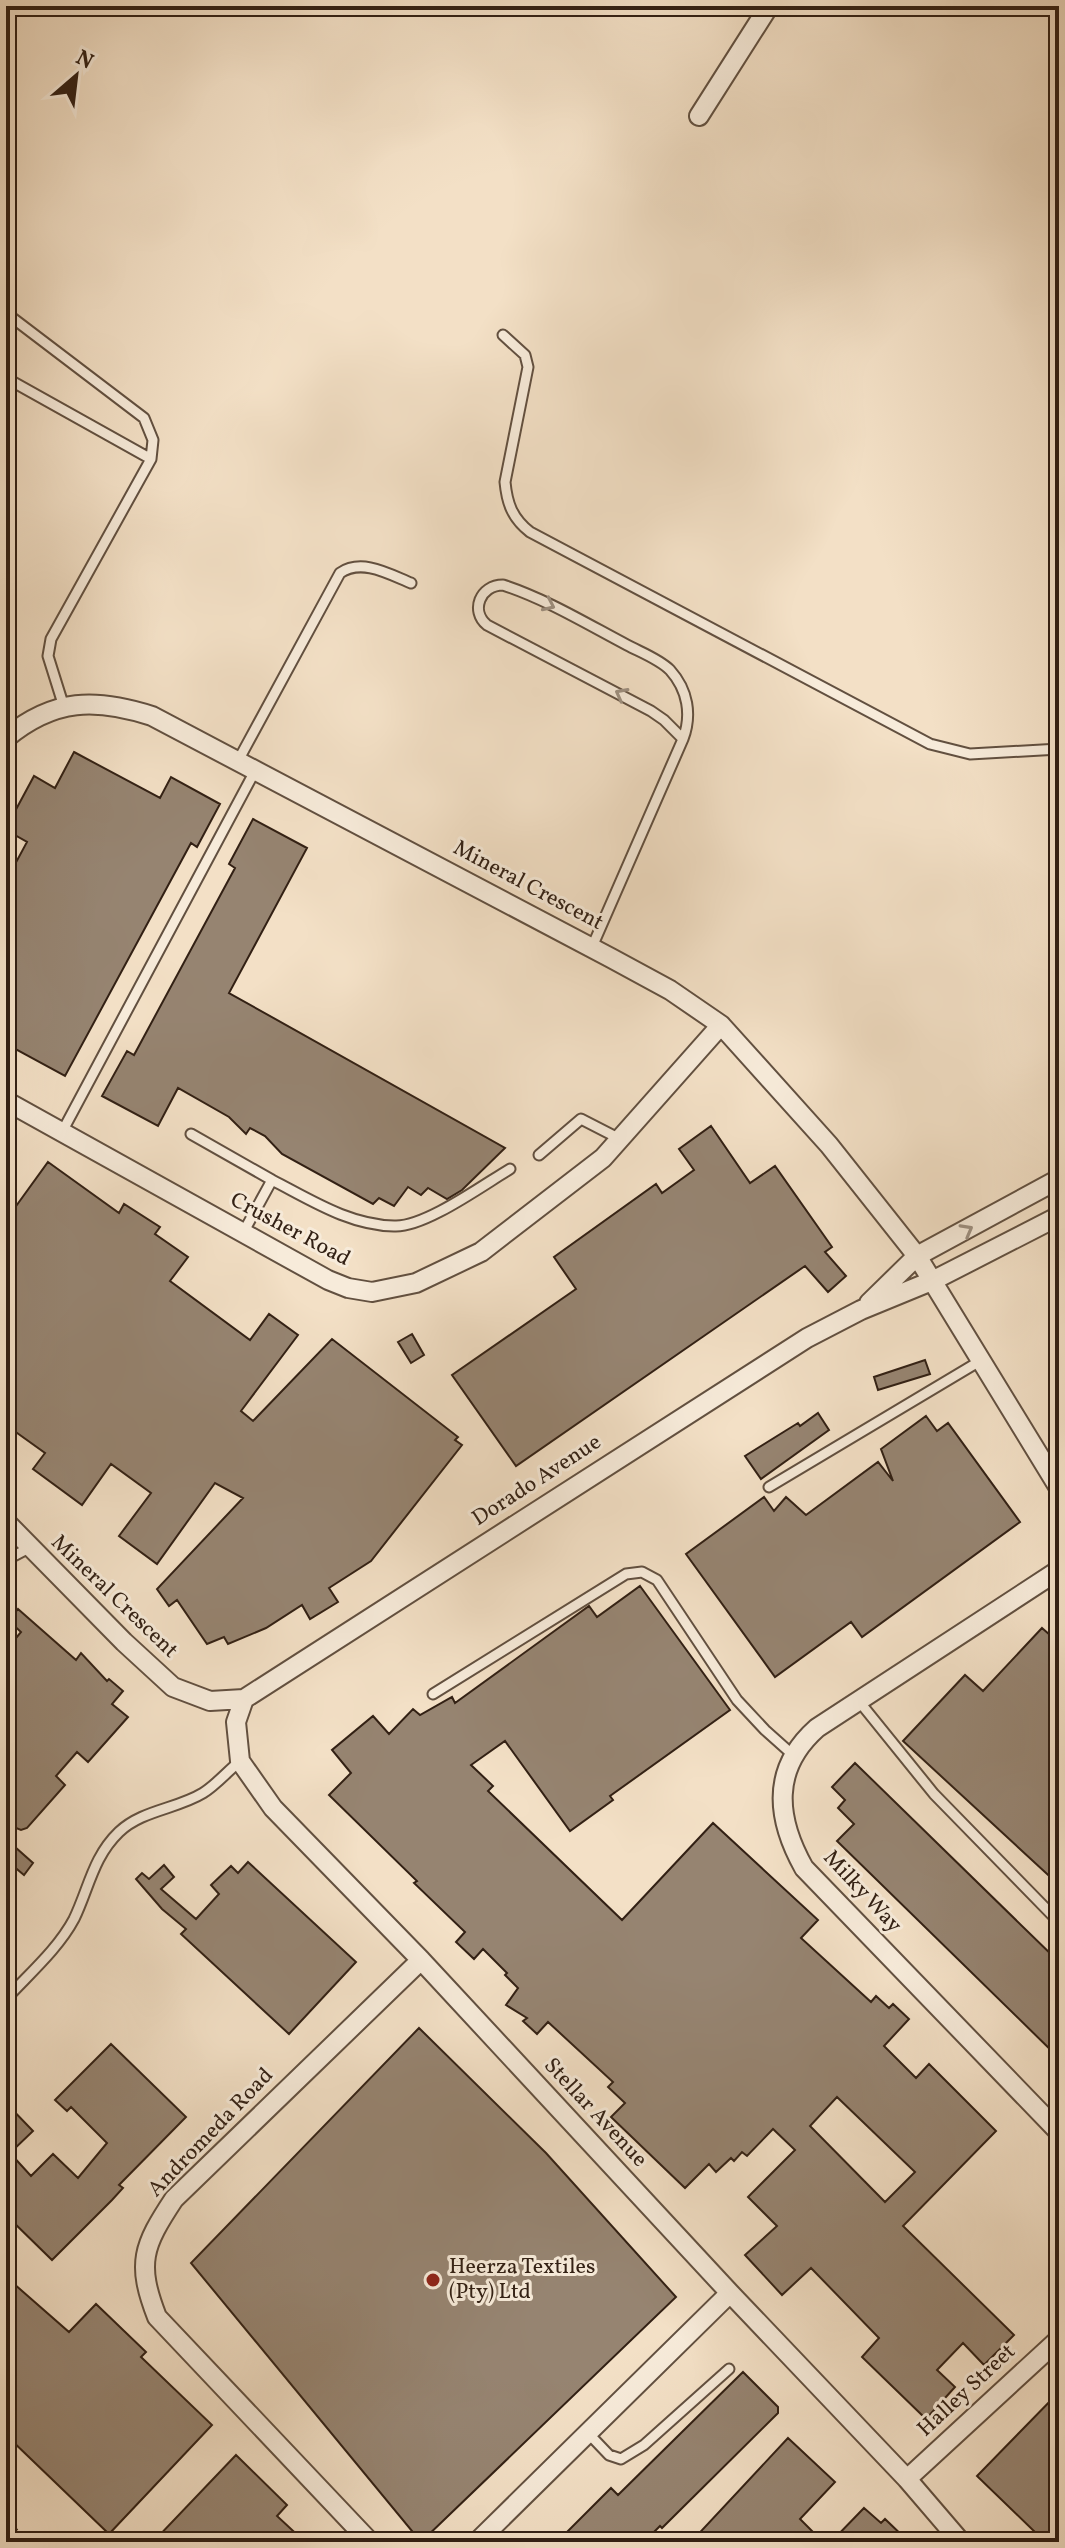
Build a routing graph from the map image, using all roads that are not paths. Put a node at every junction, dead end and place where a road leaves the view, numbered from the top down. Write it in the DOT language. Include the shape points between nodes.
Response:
graph roads {
  1 [pos="769,6"];
  2 [pos="699,116"];
  3 [pos="6,313"];
  4 [pos="503,335"];
  5 [pos="6,378"];
  6 [pos="151,459"];
  7 [pos="411,583"];
  8 [pos="64,707"];
  9 [pos="6,738"];
  10 [pos="683,739"];
  11 [pos="1059,749"];
  12 [pos="239,759"];
  13 [pos="256,769"];
  14 [pos="592,947"];
  15 [pos="721,1025"];
  16 [pos="6,1101"];
  17 [pos="62,1132"];
  18 [pos="191,1134"];
  19 [pos="620,1139"];
  20 [pos="539,1155"];
  21 [pos="510,1169"];
  22 [pos="1059,1179"];
  23 [pos="272,1180"];
  24 [pos="1059,1216"];
  25 [pos="243,1233"];
  26 [pos="917,1256"];
  27 [pos="934,1280"];
  28 [pos="861,1310"];
  29 [pos="980,1361"];
  30 [pos="769,1487"];
  31 [pos="1059,1488"];
  32 [pos="6,1522"];
  33 [pos="29,1548"];
  34 [pos="6,1560"];
  35 [pos="1059,1570"];
  36 [pos="433,1694"];
  37 [pos="244,1699"];
  38 [pos="858,1700"];
  39 [pos="793,1755"];
  40 [pos="240,1761"];
  41 [pos="1059,1922"];
  42 [pos="421,1960"];
  43 [pos="6,1999"];
  44 [pos="1059,2132"];
  45 [pos="730,2293"];
  46 [pos="1059,2339"];
  47 [pos="729,2369"];
  48 [pos="588,2433"];
  49 [pos="907,2479"];
  50 [pos="370,2542"];
  51 [pos="477,2542"];
  52 [pos="961,2542"];
  1 -- 2 [label="street"];
  3 -- 6 [label="lane" via="144,418 153,440"];
  4 -- 11 [label="lane" via="525,355 528,367 505,482 512,513 530,532 930,744 970,754"];
  5 -- 6 [label="lane"];
  6 -- 8 [label="lane" via="51,639 48,656"];
  7 -- 12 [label="lane" via="372,568 357,566 340,573"];
  8 -- 9 [label="street, Mineral Crescent" via="43,713"];
  8 -- 12 [label="street, Mineral Crescent" via="122,706"];
  10 -- 10 [label="lane, one-way" via="643,706 487,625 478,608 486,589 513,589 663,664 683,688 689,714"];
  10 -- 14 [label="lane"];
  12 -- 13 [label="street, Mineral Crescent"];
  13 -- 14 [label="street, Mineral Crescent"];
  13 -- 17 [label="lane"];
  14 -- 15 [label="street, Mineral Crescent"];
  15 -- 19 [label="street, Crusher Road"];
  15 -- 26 [label="street, Mineral Crescent" via="829,1145"];
  16 -- 17 [label="street, Crusher Road"];
  17 -- 25 [label="street, Crusher Road"];
  18 -- 23 [label="lane"];
  19 -- 20 [label="lane" via="581,1119"];
  19 -- 25 [label="street, Crusher Road" via="603,1158 481,1252 416,1283 372,1292 348,1288"];
  21 -- 23 [label="lane" via="431,1216 396,1227 341,1216"];
  26 -- 22 [label="street, Dorado Avenue, one-way"];
  23 -- 25 [label="lane"];
  24 -- 27 [label="street, Dorado Avenue"];
  26 -- 27 [label="street, Mineral Crescent"];
  26 -- 28 [label="street, Dorado Avenue"];
  27 -- 28 [label="street, Dorado Avenue"];
  27 -- 29 [label="street, Mineral Crescent"];
  28 -- 37 [label="street, Dorado Avenue" via="807,1338"];
  29 -- 30 [label="lane"];
  29 -- 31 [label="street, Mineral Crescent"];
  32 -- 33 [label="street, Mineral Crescent"];
  33 -- 34 [label="lane"];
  33 -- 37 [label="street, Mineral Crescent" via="173,1687 210,1701"];
  35 -- 38 [label="street, Milky Way"];
  36 -- 39 [label="lane" via="626,1574 642,1572 657,1580 737,1700"];
  37 -- 40 [label="street, Stellar Avenue" via="236,1722"];
  38 -- 39 [label="street, Milky Way" via="817,1728"];
  38 -- 41 [label="lane" via="934,1794"];
  39 -- 44 [label="street, Milky Way" via="782,1810 804,1868"];
  40 -- 42 [label="street, Stellar Avenue" via="273,1808"];
  40 -- 43 [label="lane" via="203,1793 121,1829 92,1868 74,1919"];
  42 -- 45 [label="street, Stellar Avenue"];
  42 -- 50 [label="street, Andromeda Road" via="174,2199 143,2260 146,2289 157,2317"];
  45 -- 48 [label="street"];
  45 -- 49 [label="street, Stellar Avenue"];
  46 -- 49 [label="street, Halley Street"];
  47 -- 48 [label="lane" via="621,2459 609,2455"];
  48 -- 51 [label="street"];
  49 -- 52 [label="street, Stellar Avenue"];
}
